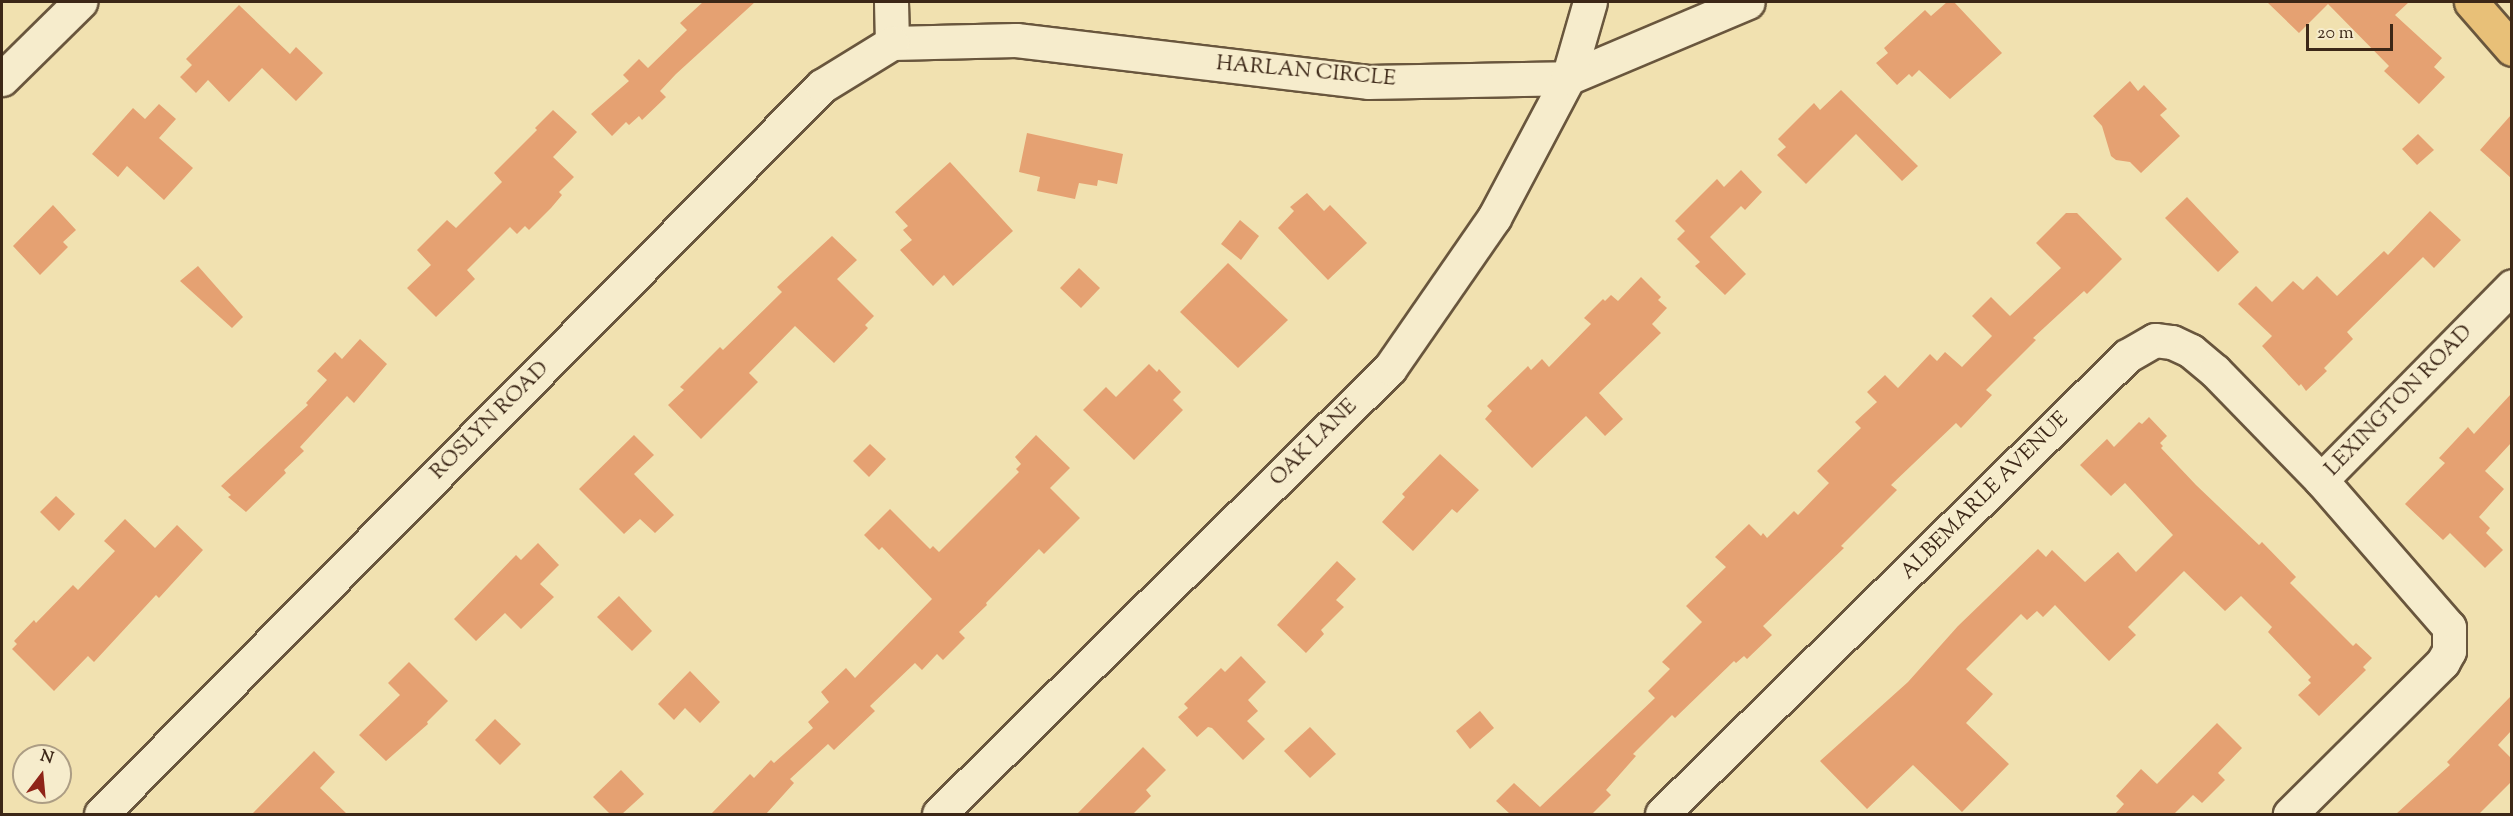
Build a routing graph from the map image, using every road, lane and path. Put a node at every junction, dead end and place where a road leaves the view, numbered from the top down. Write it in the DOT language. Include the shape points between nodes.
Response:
graph roads {
  1 [pos="80,2"];
  2 [pos="891,2"];
  3 [pos="1590,2"];
  4 [pos="1748,2"];
  5 [pos="2471,2"];
  6 [pos="892,43"];
  7 [pos="2511,49"];
  8 [pos="1568,78"];
  9 [pos="2,79"];
  10 [pos="2511,286"];
  11 [pos="2321,480"];
  12 [pos="101,814"];
  13 [pos="939,814"];
  14 [pos="1662,814"];
  15 [pos="2290,814"];
  1 -- 9 [label="street"];
  2 -- 6 [label="street"];
  3 -- 8 [label="street, OAK LANE"];
  4 -- 8 [label="street, HARLAN CIRCLE"];
  5 -- 7 [label="main road"];
  6 -- 8 [label="street, HARLAN CIRCLE" via="1016,40 1368,82"];
  6 -- 12 [label="street, ROSLYN ROAD" via="822,86"];
  8 -- 13 [label="street, OAK LANE" via="1494,218 1390,368"];
  10 -- 11 [label="street, LEXINGTON ROAD"];
  11 -- 14 [label="street, ALBEMARLE AVENUE" via="2191,351 2156,340 2141,346"];
  11 -- 15 [label="street, LEXINGTON ROAD" via="2442,615 2449,627 2450,645 2443,662"];
}
